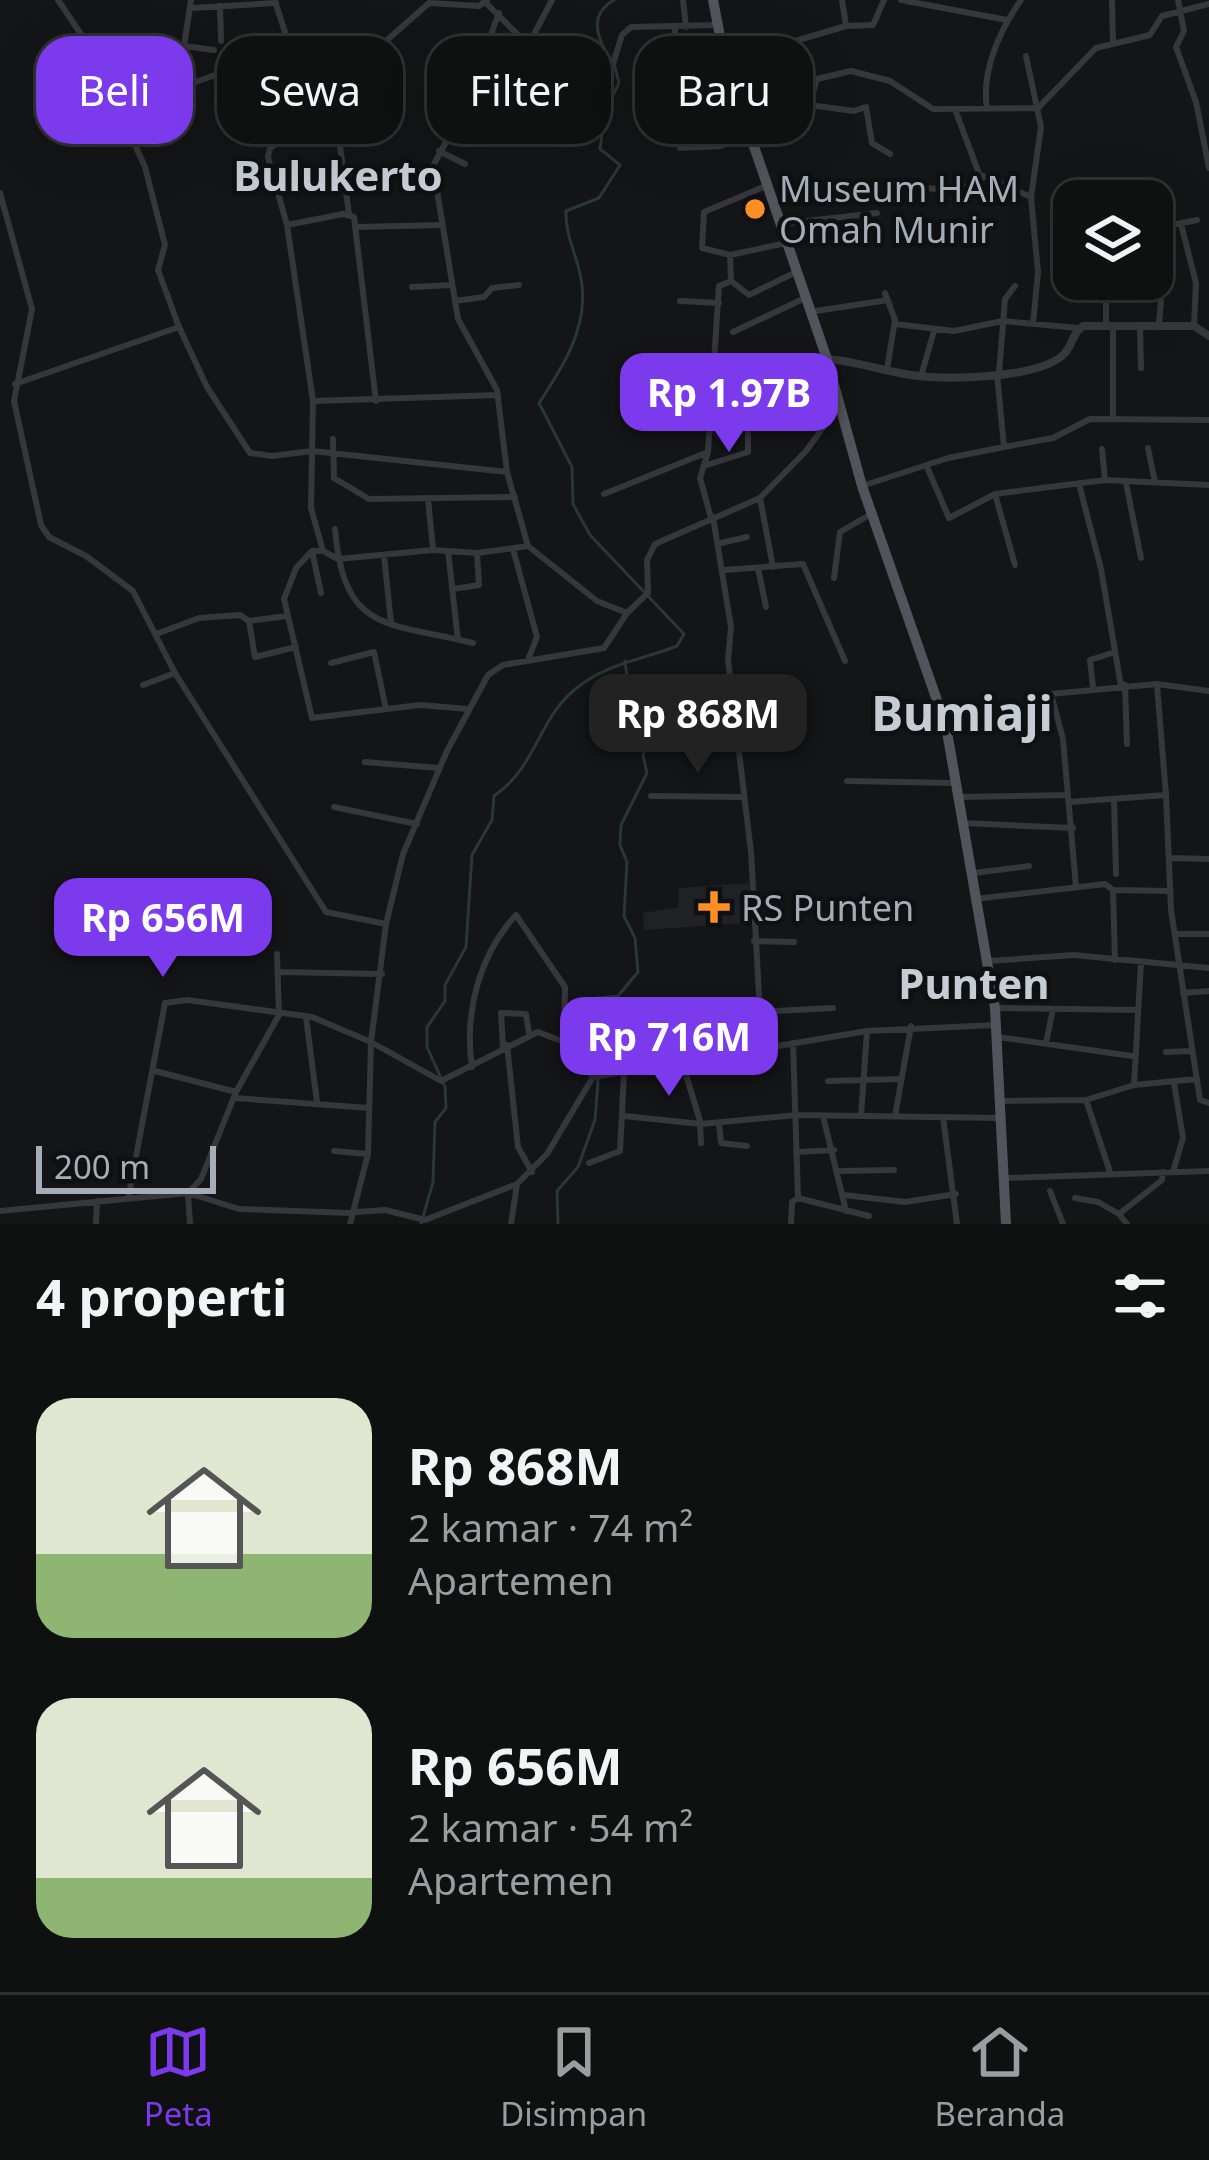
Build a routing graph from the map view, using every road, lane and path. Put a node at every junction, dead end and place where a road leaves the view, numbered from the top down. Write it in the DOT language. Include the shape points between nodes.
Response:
graph roads {
  1 [pos="58,0"];
  2 [pos="552,0"];
  3 [pos="683,0"];
  4 [pos="713,0"];
  5 [pos="842,0"];
  6 [pos="884,0"];
  7 [pos="902,0"];
  8 [pos="1022,0"];
  9 [pos="1112,0"];
  10 [pos="1178,0"];
  11 [pos="486,1"];
  12 [pos="275,2"];
  13 [pos="192,4"];
  14 [pos="940,4"];
  15 [pos="1209,4"];
  16 [pos="220,6"];
  17 [pos="1180,10"];
  18 [pos="499,13"];
  19 [pos="1007,20"];
  20 [pos="717,25"];
  21 [pos="846,26"];
  22 [pos="686,27"];
  23 [pos="676,28"];
  24 [pos="83,36"];
  25 [pos="186,36"];
  26 [pos="221,36"];
  27 [pos="286,36"];
  28 [pos="393,36"];
  29 [pos="491,36"];
  30 [pos="523,36"];
  31 [pos="534,36"];
  32 [pos="676,36"];
  33 [pos="720,36"];
  34 [pos="813,38"];
  35 [pos="1113,42"];
  36 [pos="193,47"];
  37 [pos="214,50"];
  38 [pos="1026,56"];
  39 [pos="611,65"];
  40 [pos="813,78"];
  41 [pos="865,97"];
  42 [pos="813,106"];
  43 [pos="866,107"];
  44 [pos="987,108"];
  45 [pos="1038,108"];
  46 [pos="956,112"];
  47 [pos="134,144"];
  48 [pos="276,144"];
  49 [pos="340,144"];
  50 [pos="443,144"];
  51 [pos="680,144"];
  52 [pos="726,144"];
  53 [pos="754,144"];
  54 [pos="439,151"];
  55 [pos="890,154"];
  56 [pos="465,164"];
  57 [pos="1209,168"];
  58 [pos="983,176"];
  59 [pos="892,184"];
  60 [pos="768,185"];
  61 [pos="0,193"];
  62 [pos="1031,197"];
  63 [pos="877,213"];
  64 [pos="349,214"];
  65 [pos="1197,220"];
  66 [pos="781,224"];
  67 [pos="1181,224"];
  68 [pos="287,225"];
  69 [pos="440,225"];
  70 [pos="1173,225"];
  71 [pos="357,227"];
  72 [pos="786,243"];
  73 [pos="730,255"];
  74 [pos="794,273"];
  75 [pos="731,281"];
  76 [pos="452,285"];
  77 [pos="519,285"];
  78 [pos="1015,286"];
  79 [pos="412,287"];
  80 [pos="802,298"];
  81 [pos="1107,300"];
  82 [pos="455,301"];
  83 [pos="1161,301"];
  84 [pos="680,302"];
  85 [pos="718,303"];
  86 [pos="808,312"];
  87 [pos="1003,322"];
  88 [pos="1140,323"];
  89 [pos="895,324"];
  90 [pos="1033,324"];
  91 [pos="1109,324"];
  92 [pos="1159,324"];
  93 [pos="1194,326"];
  94 [pos="179,327"];
  95 [pos="1078,328"];
  96 [pos="934,331"];
  97 [pos="734,332"];
  98 [pos="1209,336"];
  99 [pos="828,365"];
  100 [pos="1141,368"];
  101 [pos="887,370"];
  102 [pos="998,374"];
  103 [pos="921,376"];
  104 [pos="16,384"];
  105 [pos="748,387"];
  106 [pos="710,393"];
  107 [pos="498,395"];
  108 [pos="313,401"];
  109 [pos="376,401"];
  110 [pos="838,407"];
  111 [pos="1113,419"];
  112 [pos="1209,420"];
  113 [pos="333,439"];
  114 [pos="1004,447"];
  115 [pos="1102,448"];
  116 [pos="1148,448"];
  117 [pos="311,451"];
  118 [pos="708,452"];
  119 [pos="335,456"];
  120 [pos="704,466"];
  121 [pos="927,467"];
  122 [pos="507,472"];
  123 [pos="1105,480"];
  124 [pos="1155,482"];
  125 [pos="1126,483"];
  126 [pos="1079,484"];
  127 [pos="1209,485"];
  128 [pos="862,486"];
  129 [pos="604,494"];
  130 [pos="995,494"];
  131 [pos="515,497"];
  132 [pos="760,498"];
  133 [pos="428,499"];
  134 [pos="871,514"];
  135 [pos="712,518"];
  136 [pos="335,529"];
  137 [pos="747,537"];
  138 [pos="719,543"];
  139 [pos="528,546"];
  140 [pos="513,549"];
  141 [pos="433,550"];
  142 [pos="313,551"];
  143 [pos="323,551"];
  144 [pos="448,551"];
  145 [pos="477,553"];
  146 [pos="384,555"];
  147 [pos="1141,558"];
  148 [pos="338,559"];
  149 [pos="1015,565"];
  150 [pos="772,567"];
  151 [pos="758,568"];
  152 [pos="724,570"];
  153 [pos="834,578"];
  154 [pos="453,589"];
  155 [pos="321,593"];
  156 [pos="766,607"];
  157 [pos="627,613"];
  158 [pos="287,616"];
  159 [pos="249,621"];
  160 [pos="391,625"];
  161 [pos="158,634"];
  162 [pos="458,640"];
  163 [pos="472,643"];
  164 [pos="296,647"];
  165 [pos="1114,652"];
  166 [pos="528,660"];
  167 [pos="845,661"];
  168 [pos="331,663"];
  169 [pos="175,674"];
  170 [pos="1157,684"];
  171 [pos="1123,685"];
  172 [pos="143,686"];
  173 [pos="1093,687"];
  174 [pos="1209,692"];
  175 [pos="386,709"];
  176 [pos="468,709"];
  177 [pos="1127,744"];
  178 [pos="365,762"];
  179 [pos="439,768"];
  180 [pos="847,781"];
  181 [pos="954,783"];
  182 [pos="1166,795"];
  183 [pos="651,796"];
  184 [pos="744,797"];
  185 [pos="957,797"];
  186 [pos="1068,799"];
  187 [pos="1114,799"];
  188 [pos="334,807"];
  189 [pos="961,823"];
  190 [pos="417,824"];
  191 [pos="1073,829"];
  192 [pos="1170,858"];
  193 [pos="1209,859"];
  194 [pos="1029,866"];
  195 [pos="970,873"];
  196 [pos="1116,874"];
  197 [pos="1076,887"];
  198 [pos="1113,890"];
  199 [pos="1171,891"];
  200 [pos="975,898"];
  201 [pos="386,924"];
  202 [pos="1175,934"];
  203 [pos="1209,934"];
  204 [pos="754,941"];
  205 [pos="794,942"];
  206 [pos="277,954"];
  207 [pos="1115,960"];
  208 [pos="989,961"];
  209 [pos="1141,963"];
  210 [pos="1181,967"];
  211 [pos="1209,968"];
  212 [pos="279,972"];
  213 [pos="382,974"];
  214 [pos="1209,991"];
  215 [pos="1183,993"];
  216 [pos="832,1008"];
  217 [pos="995,1008"];
  218 [pos="1053,1009"];
  219 [pos="1138,1010"];
  220 [pos="759,1012"];
  221 [pos="279,1015"];
  222 [pos="306,1016"];
  223 [pos="911,1026"];
  224 [pos="867,1031"];
  225 [pos="997,1031"];
  226 [pos="529,1033"];
  227 [pos="371,1042"];
  228 [pos="564,1042"];
  229 [pos="793,1043"];
  230 [pos="1046,1043"];
  231 [pos="505,1047"];
  232 [pos="762,1048"];
  233 [pos="1191,1051"];
  234 [pos="1166,1052"];
  235 [pos="1132,1056"];
  236 [pos="682,1062"];
  237 [pos="472,1067"];
  238 [pos="154,1071"];
  239 [pos="624,1073"];
  240 [pos="597,1077"];
  241 [pos="901,1079"];
  242 [pos="1197,1079"];
  243 [pos="863,1080"];
  244 [pos="828,1081"];
  245 [pos="1174,1082"];
  246 [pos="1134,1085"];
  247 [pos="235,1095"];
  248 [pos="1086,1100"];
  249 [pos="1000,1101"];
  250 [pos="317,1102"];
  251 [pos="1209,1103"];
  252 [pos="369,1108"];
  253 [pos="797,1115"];
  254 [pos="823,1116"];
  255 [pos="861,1116"];
  256 [pos="895,1116"];
  257 [pos="624,1117"];
  258 [pos="943,1117"];
  259 [pos="1000,1118"];
  260 [pos="719,1123"];
  261 [pos="700,1124"];
  262 [pos="701,1143"];
  263 [pos="747,1146"];
  264 [pos="834,1150"];
  265 [pos="334,1151"];
  266 [pos="799,1152"];
  267 [pos="368,1154"];
  268 [pos="590,1163"];
  269 [pos="894,1170"];
  270 [pos="839,1171"];
  271 [pos="532,1172"];
  272 [pos="1110,1172"];
  273 [pos="1163,1172"];
  274 [pos="1173,1172"];
  275 [pos="1204,1172"];
  276 [pos="1002,1178"];
  277 [pos="1207,1183"];
  278 [pos="517,1184"];
  279 [pos="1050,1191"];
  280 [pos="188,1193"];
  281 [pos="956,1194"];
  282 [pos="844,1195"];
  283 [pos="798,1198"];
  284 [pos="1076,1198"];
  285 [pos="128,1199"];
  286 [pos="97,1201"];
  287 [pos="0,1211"];
  288 [pos="846,1211"];
  289 [pos="352,1213"];
  290 [pos="1119,1214"];
  291 [pos="868,1216"];
  292 [pos="96,1224"];
  293 [pos="190,1224"];
  294 [pos="350,1224"];
  295 [pos="511,1224"];
  296 [pos="791,1224"];
  297 [pos="957,1224"];
  298 [pos="1006,1224"];
  299 [pos="1065,1224"];
  300 [pos="1127,1224"];
  1 -- 24 [label="street"];
  2 -- 31 [label="street"];
  3 -- 22 [label="street"];
  4 -- 20 [label="main road"];
  5 -- 21 [label="street"];
  6 -- 21 [label="street" via="874,24"];
  7 -- 14 [label="street"];
  8 -- 19 [label="street"];
  9 -- 35 [label="street"];
  10 -- 17 [label="street"];
  11 -- 18 [label="street"];
  11 -- 28 [label="street" via="429,3"];
  12 -- 16 [label="street"];
  12 -- 27 [label="street"];
  13 -- 16 [label="street"];
  13 -- 25 [label="street"];
  14 -- 19 [label="street"];
  15 -- 17 [label="street"];
  16 -- 26 [label="street"];
  17 -- 35 [label="street" via="1162,16 1150,35"];
  17 -- 57 [label="street" via="1184,31 1176,47"];
  18 -- 29 [label="street"];
  18 -- 30 [label="street"];
  19 -- 44 [label="street" via="994,49"];
  20 -- 22 [label="street"];
  20 -- 33 [label="main road"];
  21 -- 34 [label="street"];
  22 -- 23 [label="street"];
  23 -- 32 [label="street"];
  23 -- 39 [label="street" via="627,29"];
  35 -- 45 [label="street" via="1086,57"];
  36 -- 37 [label="street"];
  38 -- 45 [label="street"];
  40 -- 46 [label="street" via="851,71 890,81 930,109"];
  41 -- 43 [label="street"];
  42 -- 43 [label="street"];
  43 -- 55 [label="street" via="872,143"];
  44 -- 45 [label="street"];
  44 -- 46 [label="street"];
  45 -- 62 [label="street"];
  46 -- 58 [label="street"];
  47 -- 94 [label="street" via="161,219 158,270"];
  48 -- 68 [label="street" via="268,157"];
  49 -- 64 [label="street"];
  50 -- 54 [label="street"];
  51 -- 52 [label="street"];
  53 -- 60 [label="main road"];
  54 -- 56 [label="street"];
  54 -- 69 [label="street" via="433,166"];
  58 -- 59 [label="street" via="961,189"];
  58 -- 62 [label="street"];
  60 -- 66 [label="main road"];
  60 -- 73 [label="street" via="704,213 702,249"];
  61 -- 104 [label="street" via="32,309"];
  62 -- 90 [label="street"];
  63 -- 66 [label="street"];
  64 -- 68 [label="street"];
  64 -- 71 [label="street"];
  65 -- 67 [label="street"];
  66 -- 72 [label="main road"];
  67 -- 70 [label="street"];
  67 -- 93 [label="street" via="1198,299"];
  68 -- 108 [label="street"];
  69 -- 71 [label="street"];
  69 -- 76 [label="street"];
  71 -- 109 [label="street"];
  72 -- 73 [label="street"];
  72 -- 74 [label="main road"];
  73 -- 75 [label="street"];
  74 -- 75 [label="street" via="749,295"];
  74 -- 80 [label="main road"];
  75 -- 85 [label="street" via="719,286"];
  76 -- 79 [label="street"];
  76 -- 82 [label="street"];
  77 -- 82 [label="street"];
  78 -- 87 [label="street" via="1006,294"];
  80 -- 86 [label="main road"];
  80 -- 97 [label="street"];
  81 -- 91 [label="street"];
  82 -- 107 [label="street"];
  83 -- 92 [label="street"];
  84 -- 85 [label="street"];
  85 -- 106 [label="street"];
  86 -- 89 [label="street" via="887,297"];
  86 -- 99 [label="main road"];
  87 -- 90 [label="street"];
  87 -- 96 [label="street"];
  87 -- 102 [label="street"];
  88 -- 91 [label="street"];
  88 -- 92 [label="street"];
  88 -- 100 [label="street"];
  89 -- 96 [label="street"];
  89 -- 101 [label="street"];
  90 -- 95 [label="street"];
  91 -- 95 [label="street"];
  91 -- 111 [label="street"];
  92 -- 93 [label="street"];
  93 -- 98 [label="street"];
  94 -- 104 [label="street"];
  94 -- 117 [label="street" via="250,453"];
  95 -- 102 [label="street" via="1063,356"];
  96 -- 103 [label="street"];
  99 -- 101 [label="street"];
  99 -- 105 [label="street"];
  99 -- 110 [label="main road"];
  101 -- 103 [label="street"];
  102 -- 103 [label="street"];
  102 -- 114 [label="street"];
  104 -- 161 [label="street" via="44,531 134,591"];
  105 -- 106 [label="street"];
  105 -- 120 [label="street" via="748,452"];
  106 -- 118 [label="street"];
  107 -- 109 [label="street"];
  107 -- 122 [label="street"];
  108 -- 109 [label="street"];
  108 -- 117 [label="street"];
  110 -- 128 [label="main road"];
  110 -- 132 [label="street"];
  111 -- 112 [label="street"];
  111 -- 114 [label="street" via="1086,419 1053,438"];
  113 -- 119 [label="street"];
  114 -- 121 [label="street"];
  115 -- 123 [label="street"];
  116 -- 124 [label="street"];
  117 -- 119 [label="street"];
  117 -- 143 [label="street" via="311,509"];
  118 -- 120 [label="street"];
  118 -- 129 [label="street"];
  119 -- 122 [label="street"];
  119 -- 133 [label="street" via="336,480 364,498"];
  120 -- 135 [label="street"];
  121 -- 128 [label="street"];
  121 -- 130 [label="street" via="949,518"];
  122 -- 131 [label="street"];
  123 -- 125 [label="street"];
  123 -- 126 [label="street"];
  124 -- 125 [label="street"];
  124 -- 127 [label="street"];
  125 -- 147 [label="street"];
  126 -- 130 [label="street"];
  126 -- 165 [label="street"];
  128 -- 134 [label="main road"];
  130 -- 149 [label="street"];
  131 -- 133 [label="street"];
  131 -- 139 [label="street"];
  132 -- 135 [label="street"];
  132 -- 150 [label="street"];
  133 -- 141 [label="street"];
  134 -- 153 [label="street" via="839,532"];
  134 -- 181 [label="main road" via="943,715"];
  135 -- 138 [label="street"];
  135 -- 157 [label="street" via="652,548 648,593"];
  136 -- 148 [label="street"];
  137 -- 138 [label="street"];
  138 -- 152 [label="street"];
  139 -- 140 [label="street"];
  139 -- 157 [label="street" via="597,601"];
  140 -- 145 [label="street"];
  140 -- 166 [label="street" via="537,637"];
  141 -- 144 [label="street"];
  141 -- 146 [label="street"];
  142 -- 143 [label="street"];
  142 -- 155 [label="street"];
  142 -- 158 [label="street" via="284,589"];
  143 -- 148 [label="street"];
  144 -- 145 [label="street"];
  144 -- 154 [label="street"];
  145 -- 154 [label="street" via="479,585"];
  146 -- 148 [label="street"];
  146 -- 160 [label="street"];
  148 -- 160 [label="street" via="350,600"];
  150 -- 151 [label="street"];
  150 -- 167 [label="street" via="803,564"];
  151 -- 152 [label="street"];
  151 -- 156 [label="street"];
  152 -- 184 [label="street"];
  154 -- 162 [label="street"];
  157 -- 166 [label="street" via="600,650"];
  158 -- 159 [label="street"];
  158 -- 164 [label="street"];
  159 -- 161 [label="street" via="218,615"];
  159 -- 164 [label="street" via="255,656"];
  160 -- 162 [label="street"];
  161 -- 169 [label="street"];
  162 -- 163 [label="street"];
  164 -- 175 [label="street" via="312,718"];
  165 -- 171 [label="street"];
  165 -- 173 [label="street" via="1090,660"];
  166 -- 176 [label="street" via="494,670"];
  168 -- 175 [label="street" via="374,652"];
  169 -- 172 [label="street"];
  169 -- 201 [label="street" via="326,912"];
  170 -- 171 [label="street"];
  170 -- 174 [label="street"];
  170 -- 182 [label="street"];
  171 -- 173 [label="street"];
  171 -- 177 [label="street"];
  173 -- 186 [label="street" via="1050,696"];
  175 -- 176 [label="street"];
  176 -- 179 [label="street"];
  178 -- 179 [label="street"];
  179 -- 190 [label="street"];
  180 -- 181 [label="street"];
  181 -- 185 [label="main road"];
  182 -- 187 [label="street"];
  182 -- 192 [label="street"];
  183 -- 184 [label="street"];
  184 -- 204 [label="street"];
  185 -- 186 [label="street"];
  185 -- 189 [label="main road"];
  186 -- 187 [label="street"];
  186 -- 191 [label="street"];
  187 -- 196 [label="street"];
  188 -- 190 [label="street"];
  189 -- 191 [label="street"];
  189 -- 195 [label="main road"];
  190 -- 201 [label="street"];
  191 -- 197 [label="street"];
  192 -- 193 [label="street"];
  192 -- 199 [label="street"];
  194 -- 195 [label="street"];
  195 -- 200 [label="main road"];
  197 -- 198 [label="street" via="1102,883"];
  197 -- 200 [label="street"];
  198 -- 199 [label="street"];
  198 -- 207 [label="street"];
  199 -- 202 [label="street"];
  200 -- 208 [label="main road"];
  201 -- 213 [label="street"];
  202 -- 203 [label="street"];
  202 -- 210 [label="street"];
  204 -- 205 [label="street"];
  204 -- 220 [label="street"];
  206 -- 212 [label="street"];
  207 -- 208 [label="street"];
  207 -- 209 [label="street"];
  208 -- 217 [label="main road"];
  209 -- 210 [label="street"];
  209 -- 219 [label="street"];
  210 -- 211 [label="street"];
  210 -- 215 [label="street"];
  212 -- 213 [label="street"];
  212 -- 221 [label="street"];
  213 -- 227 [label="street"];
  214 -- 215 [label="street"];
  215 -- 233 [label="street"];
  216 -- 220 [label="street"];
  217 -- 218 [label="street"];
  217 -- 225 [label="main road"];
  218 -- 219 [label="street"];
  218 -- 230 [label="street"];
  219 -- 235 [label="street"];
  220 -- 232 [label="street"];
  221 -- 222 [label="street"];
  221 -- 238 [label="street" via="168,1001"];
  221 -- 247 [label="street"];
  222 -- 227 [label="street"];
  222 -- 250 [label="street"];
  223 -- 224 [label="street"];
  223 -- 225 [label="street"];
  223 -- 241 [label="street"];
  224 -- 229 [label="street"];
  224 -- 243 [label="street"];
  225 -- 230 [label="street"];
  225 -- 249 [label="main road"];
  226 -- 228 [label="street"];
  226 -- 231 [label="street"];
  226 -- 231 [label="street" via="526,1014 501,1013"];
  227 -- 237 [label="street" via="433,1080"];
  227 -- 252 [label="street"];
  228 -- 237 [label="street" via="565,987 516,915 478,976"];
  228 -- 240 [label="street"];
  229 -- 232 [label="street"];
  229 -- 253 [label="street"];
  230 -- 235 [label="street"];
  231 -- 237 [label="street"];
  231 -- 271 [label="street" via="518,1147"];
  232 -- 236 [label="street"];
  233 -- 234 [label="street"];
  233 -- 242 [label="street"];
  235 -- 246 [label="street"];
  236 -- 239 [label="street"];
  236 -- 261 [label="street"];
  238 -- 247 [label="street"];
  238 -- 285 [label="street"];
  239 -- 240 [label="street"];
  239 -- 257 [label="street"];
  240 -- 271 [label="street"];
  241 -- 243 [label="street"];
  241 -- 256 [label="street"];
  242 -- 245 [label="street"];
  242 -- 251 [label="street" via="1200,1100"];
  243 -- 244 [label="street"];
  243 -- 255 [label="street"];
  245 -- 246 [label="street"];
  245 -- 274 [label="street" via="1183,1138"];
  246 -- 248 [label="street"];
  247 -- 250 [label="street"];
  247 -- 280 [label="street"];
  248 -- 249 [label="street"];
  248 -- 272 [label="street"];
  249 -- 259 [label="main road"];
  250 -- 252 [label="street"];
  252 -- 267 [label="street"];
  253 -- 254 [label="street"];
  253 -- 260 [label="street"];
  253 -- 266 [label="street"];
  254 -- 255 [label="street"];
  254 -- 264 [label="street"];
  255 -- 256 [label="street"];
  256 -- 258 [label="street"];
  257 -- 261 [label="street"];
  257 -- 268 [label="street" via="620,1150"];
  258 -- 259 [label="street"];
  258 -- 281 [label="street"];
  259 -- 276 [label="main road"];
  260 -- 261 [label="street"];
  260 -- 263 [label="street" via="721,1144"];
  261 -- 262 [label="street"];
  264 -- 266 [label="street"];
  264 -- 270 [label="street"];
  265 -- 267 [label="street"];
  266 -- 283 [label="street"];
  267 -- 289 [label="street"];
  269 -- 270 [label="street"];
  270 -- 282 [label="street"];
  271 -- 278 [label="street"];
  272 -- 273 [label="street"];
  272 -- 276 [label="street"];
  273 -- 274 [label="street"];
  273 -- 290 [label="street"];
  274 -- 275 [label="street"];
  275 -- 277 [label="street"];
  276 -- 298 [label="main road"];
  278 -- 289 [label="street" via="425,1220 385,1210"];
  278 -- 295 [label="street"];
  279 -- 299 [label="street"];
  280 -- 285 [label="street"];
  280 -- 289 [label="street" via="239,1210"];
  280 -- 293 [label="street"];
  281 -- 282 [label="street" via="910,1202"];
  281 -- 297 [label="street"];
  282 -- 288 [label="street"];
  283 -- 288 [label="street"];
  283 -- 296 [label="street"];
  284 -- 290 [label="street"];
  285 -- 286 [label="street"];
  286 -- 287 [label="street"];
  286 -- 292 [label="street"];
  288 -- 291 [label="street"];
  289 -- 294 [label="street"];
  290 -- 300 [label="street"];
}
